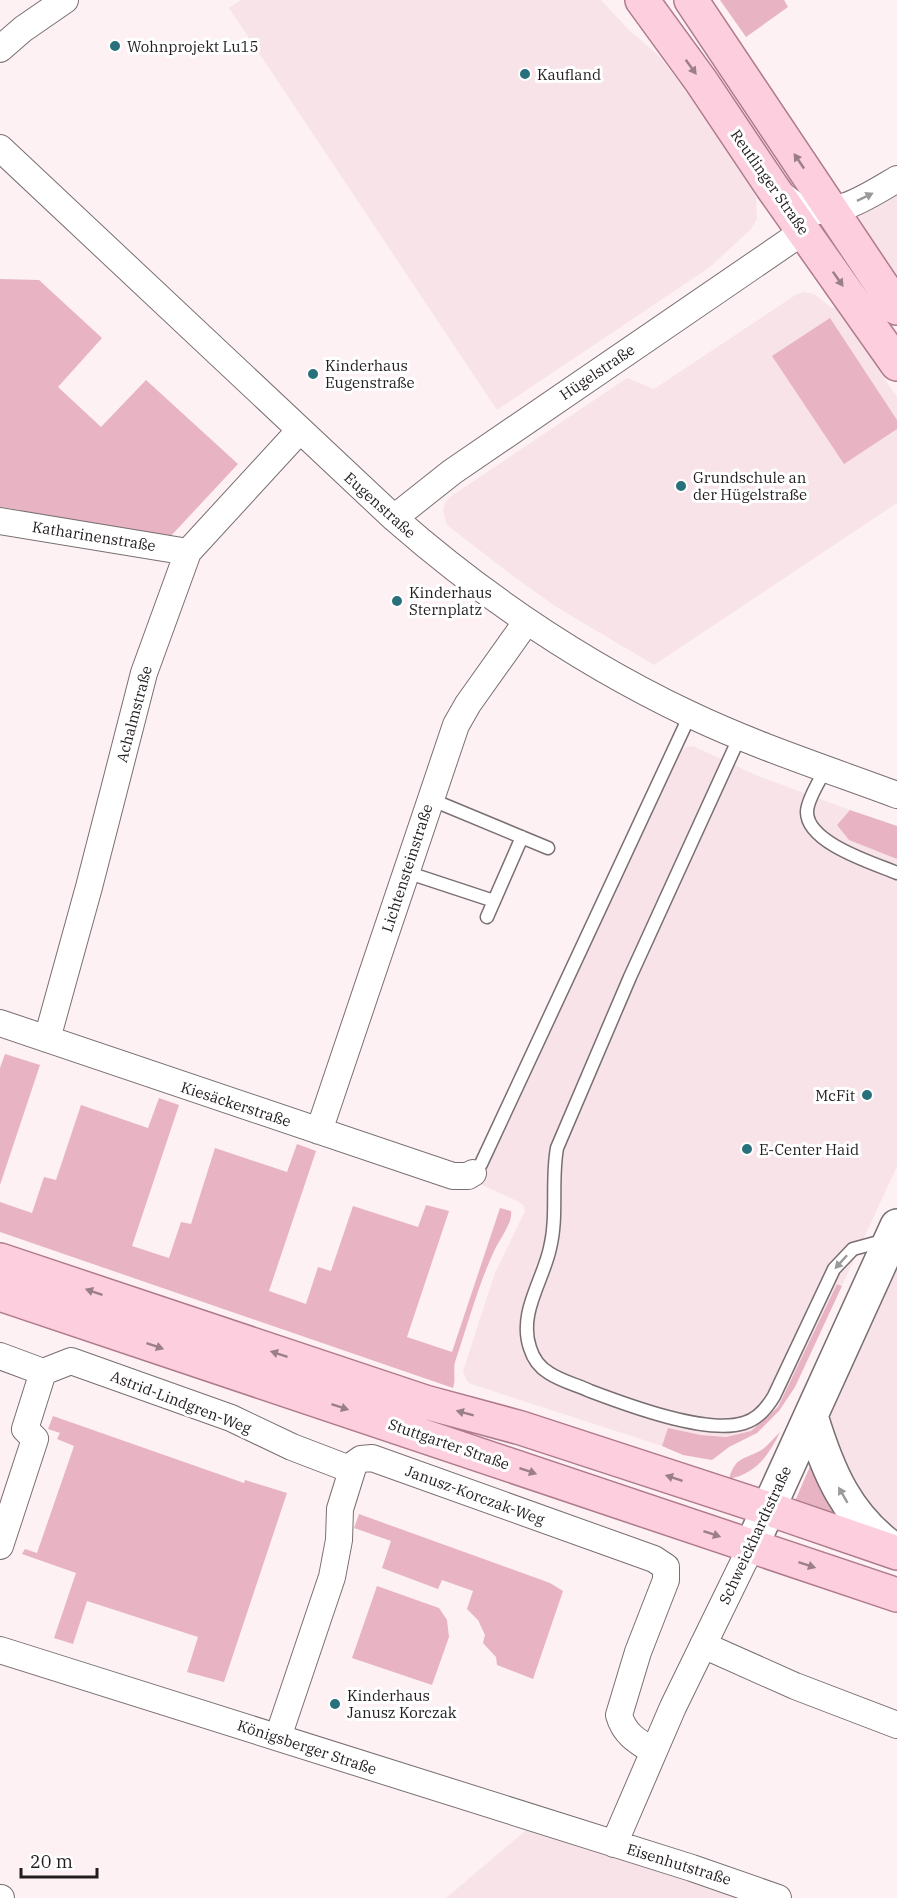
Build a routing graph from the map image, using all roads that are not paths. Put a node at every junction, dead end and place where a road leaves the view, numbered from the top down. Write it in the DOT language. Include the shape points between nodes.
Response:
graph roads {
  1 [pos="65,0"];
  2 [pos="642,0"];
  3 [pos="691,0"];
  4 [pos="0,49"];
  5 [pos="0,148"];
  6 [pos="897,179"];
  7 [pos="772,188"];
  8 [pos="831,209"];
  9 [pos="804,231"];
  10 [pos="897,308"];
  11 [pos="897,364"];
  12 [pos="300,430"];
  13 [pos="394,518"];
  14 [pos="0,521"];
  15 [pos="188,552"];
  16 [pos="527,621"];
  17 [pos="690,715"];
  18 [pos="740,736"];
  19 [pos="826,769"];
  20 [pos="897,787"];
  21 [pos="897,795"];
  22 [pos="430,799"];
  23 [pos="522,837"];
  24 [pos="548,848"];
  25 [pos="406,872"];
  26 [pos="897,873"];
  27 [pos="494,901"];
  28 [pos="487,917"];
  29 [pos="0,1023"];
  30 [pos="47,1039"];
  31 [pos="319,1131"];
  32 [pos="473,1173"];
  33 [pos="894,1232"];
  34 [pos="0,1260"];
  35 [pos="0,1294"];
  36 [pos="0,1356"];
  37 [pos="43,1372"];
  38 [pos="811,1416"];
  39 [pos="352,1470"];
  40 [pos="769,1509"];
  41 [pos="0,1546"];
  42 [pos="751,1547"];
  43 [pos="897,1552"];
  44 [pos="897,1595"];
  45 [pos="703,1645"];
  46 [pos="0,1650"];
  47 [pos="897,1725"];
  48 [pos="278,1737"];
  49 [pos="653,1750"];
  50 [pos="614,1844"];
  51 [pos="778,1898"];
  1 -- 4 [label="street"];
  2 -- 7 [label="main road, Reutlinger Straße, one-way"];
  8 -- 3 [label="main road, one-way"];
  5 -- 12 [label="street, Eugenstraße"];
  8 -- 6 [label="street, one-way" via="866,198"];
  7 -- 8 [label="street" via="799,207 813,211"];
  7 -- 9 [label="main road, Reutlinger Straße"];
  8 -- 10 [label="main road"];
  9 -- 11 [label="main road, Reutlinger Straße, one-way"];
  9 -- 13 [label="street, Hügelstraße" via="453,472"];
  12 -- 13 [label="street, Eugenstraße"];
  12 -- 15 [label="street, Achalmstraße"];
  13 -- 16 [label="street, Eugenstraße" via="492,598"];
  14 -- 15 [label="street, Katharinenstraße"];
  15 -- 30 [label="street, Achalmstraße" via="144,673"];
  16 -- 17 [label="street, Eugenstraße" via="574,652"];
  16 -- 22 [label="street, Lichtensteinstraße" via="456,725"];
  17 -- 18 [label="street, Eugenstraße"];
  17 -- 32 [label="lane" via="481,1164"];
  18 -- 19 [label="street, Eugenstraße"];
  33 -- 18 [label="lane, one-way" via="853,1249 834,1269 774,1396 758,1416 744,1423 688,1421 616,1400 548,1372 536,1362 527,1338 529,1307 551,1246 557,1148"];
  19 -- 20 [label="street, Eugenstraße" via="843,767"];
  19 -- 21 [label="street, Eugenstraße"];
  19 -- 26 [label="lane" via="807,809 813,830"];
  22 -- 23 [label="lane"];
  22 -- 25 [label="street, Lichtensteinstraße"];
  23 -- 24 [label="lane"];
  23 -- 27 [label="lane"];
  25 -- 27 [label="lane"];
  25 -- 31 [label="street, Lichtensteinstraße"];
  27 -- 28 [label="lane"];
  29 -- 30 [label="street, Kiesäckerstraße"];
  30 -- 31 [label="street, Kiesäckerstraße"];
  31 -- 32 [label="street, Kiesäckerstraße" via="453,1176"];
  33 -- 38 [label="main road, Schweickhardtstraße"];
  40 -- 34 [label="main road, Stuttgarter Straße, one-way" via="521,1428 425,1402"];
  35 -- 42 [label="main road, Stuttgarter Straße, one-way"];
  36 -- 37 [label="street"];
  37 -- 39 [label="street, Astrid-Lindgren-Weg" via="71,1361 231,1418"];
  37 -- 41 [label="street" via="25,1429 35,1439"];
  38 -- 40 [label="main road, Schweickhardtstraße"];
  43 -- 38 [label="main road, one-way" via="860,1520 844,1498"];
  39 -- 48 [label="street" via="340,1509 332,1576"];
  39 -- 49 [label="street, Janusz-Korczak-Weg" via="361,1459 372,1458 654,1559 666,1567 666,1580 619,1715 621,1724 637,1742"];
  40 -- 42 [label="main road, Schweickhardtstraße"];
  40 -- 43 [label="main road, Stuttgarter Straße"];
  42 -- 44 [label="main road, Stuttgarter Straße, one-way"];
  42 -- 45 [label="street, Schweickhardtstraße"];
  45 -- 47 [label="street"];
  45 -- 49 [label="street, Schweickhardtstraße"];
  46 -- 48 [label="street, Königsberger Straße"];
  48 -- 50 [label="street, Königsberger Straße"];
  49 -- 50 [label="street, Schweickhardtstraße"];
  50 -- 51 [label="street, Eisenhutstraße"];
}
